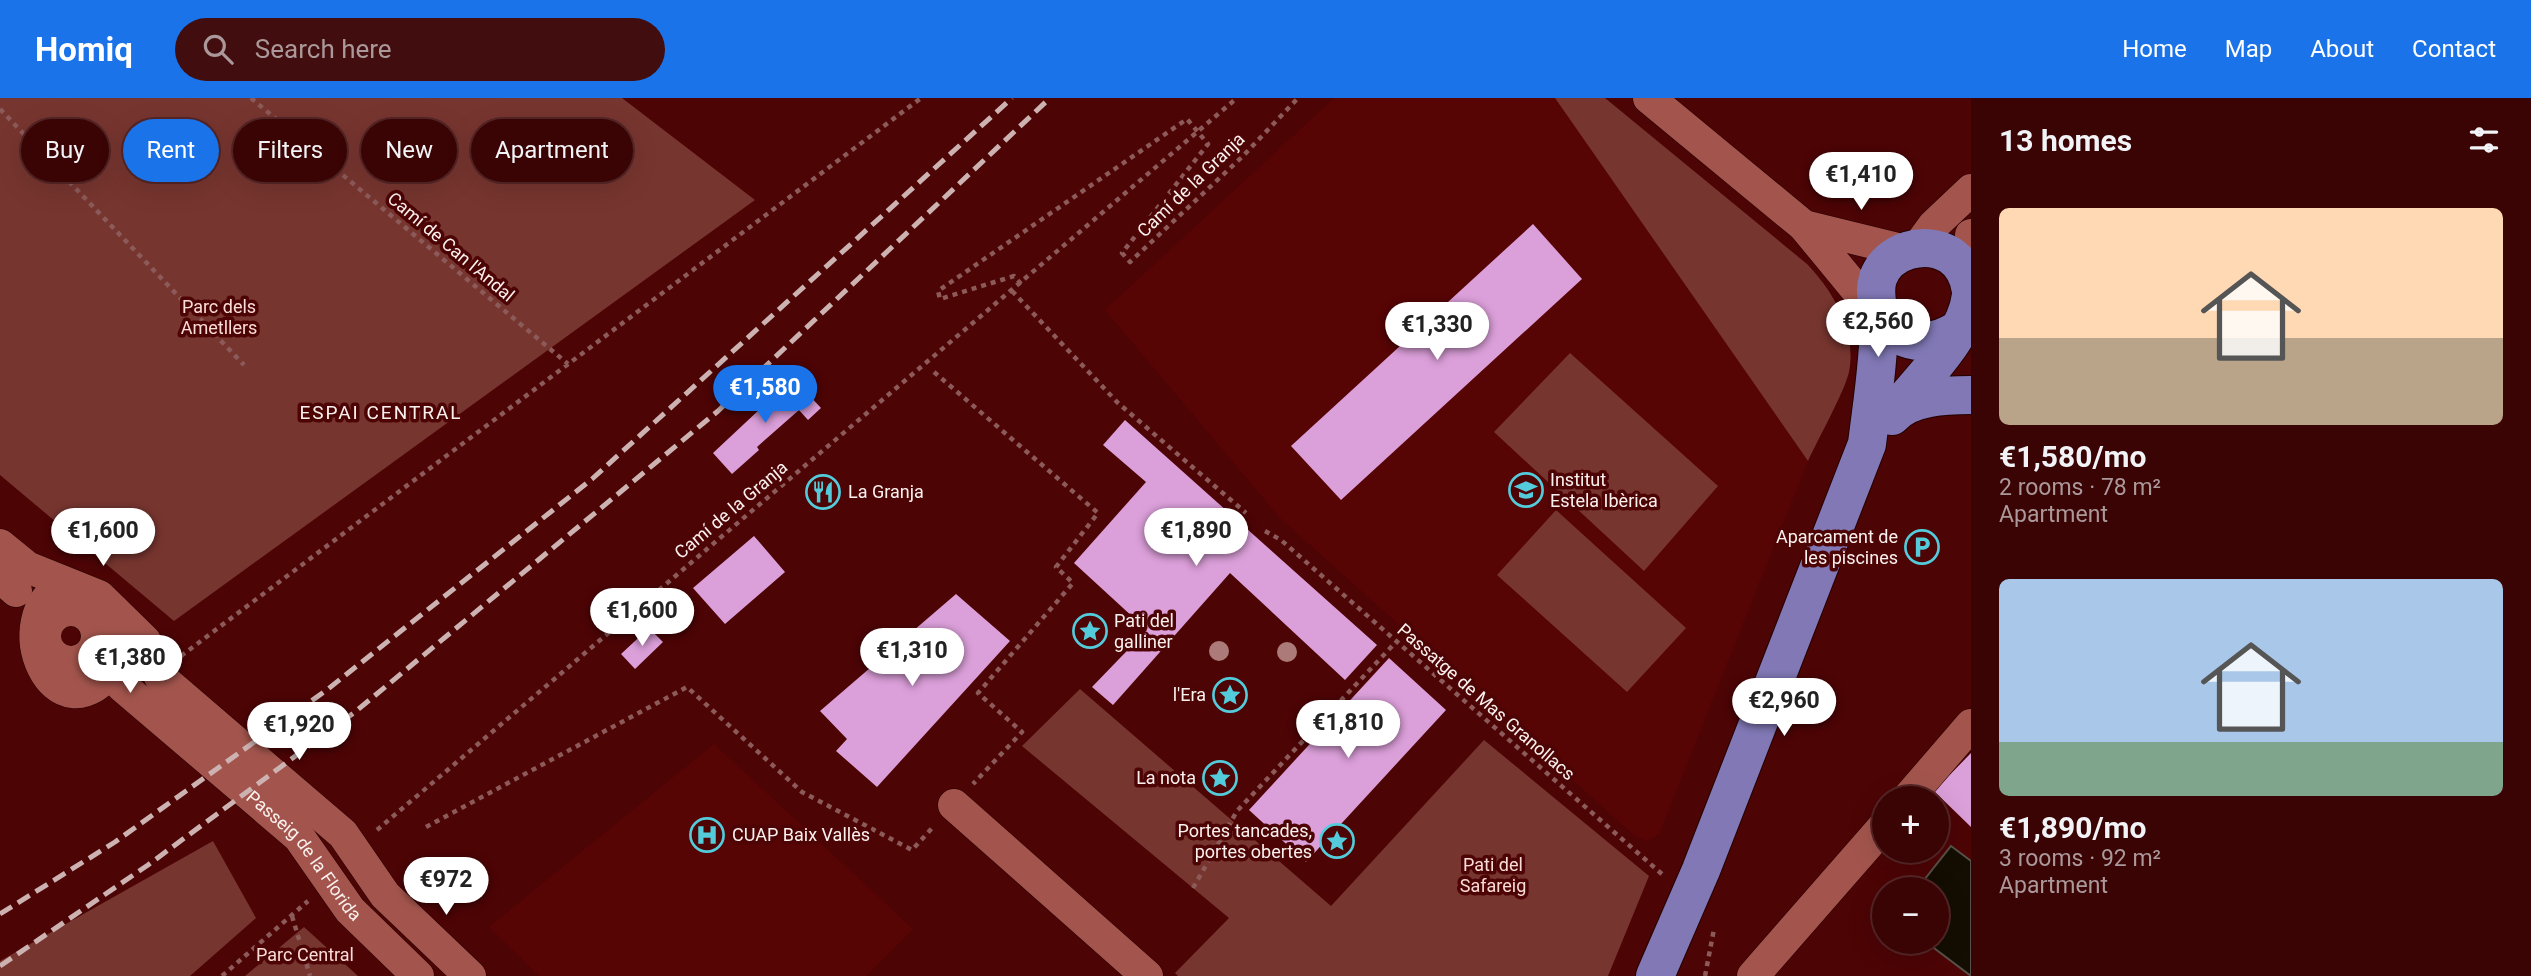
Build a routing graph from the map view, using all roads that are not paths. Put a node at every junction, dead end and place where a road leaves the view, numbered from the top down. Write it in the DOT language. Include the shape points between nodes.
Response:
graph roads {
  1 [pos="1649,98"];
  2 [pos="1971,190"];
  3 [pos="1804,226"];
  4 [pos="1971,235"];
  5 [pos="1912,249"];
  6 [pos="1953,315"];
  7 [pos="1879,317"];
  8 [pos="1971,388"];
  9 [pos="1971,396"];
  10 [pos="1896,411"];
  11 [pos="1867,444"];
  12 [pos="0,545"];
  13 [pos="65,585"];
  14 [pos="112,607"];
  15 [pos="45,617"];
  16 [pos="107,666"];
  17 [pos="168,669"];
  18 [pos="1971,726"];
  19 [pos="1918,786"];
  20 [pos="954,805"];
  21 [pos="1872,840"];
  22 [pos="1657,975"];
  23 [pos="418,976"];
  24 [pos="470,976"];
  25 [pos="1147,976"];
  26 [pos="1754,976"];
  1 -- 3 [label="street"];
  2 -- 5 [label="street"];
  3 -- 5 [label="street"];
  3 -- 7 [label="street"];
  4 -- 6 [label="street"];
  5 -- 6 [label="main road" via="1948,254"];
  5 -- 7 [label="main road" via="1885,265 1879,276 1875,292"];
  6 -- 7 [label="main road" via="1891,331"];
  6 -- 8 [label="main road"];
  6 -- 10 [label="main road"];
  7 -- 11 [label="main road"];
  9 -- 10 [label="main road" via="1928,398"];
  10 -- 11 [label="main road"];
  11 -- 22 [label="main road"];
  12 -- 13 [label="street, Passeig de la Florida" via="27,567"];
  13 -- 14 [label="street, Passeig de la Florida" via="86,589"];
  13 -- 16 [label="street" via="44,590 17,618 11,634 18,657 32,678 51,690 75,692 95,687"];
  14 -- 16 [label="street" via="124,637"];
  14 -- 17 [label="street, Passeig de la Florida"];
  15 -- 16 [label="street" via="65,610 87,615"];
  16 -- 17 [label="street, Passeig de la Florida" via="146,674"];
  16 -- 23 [label="street, Passeig de la Florida" via="299,837 350,910"];
  17 -- 24 [label="street, Passeig de la Florida" via="343,834 385,895"];
  18 -- 19 [label="street"];
  20 -- 25 [label="street"];
  21 -- 26 [label="street"];
}
